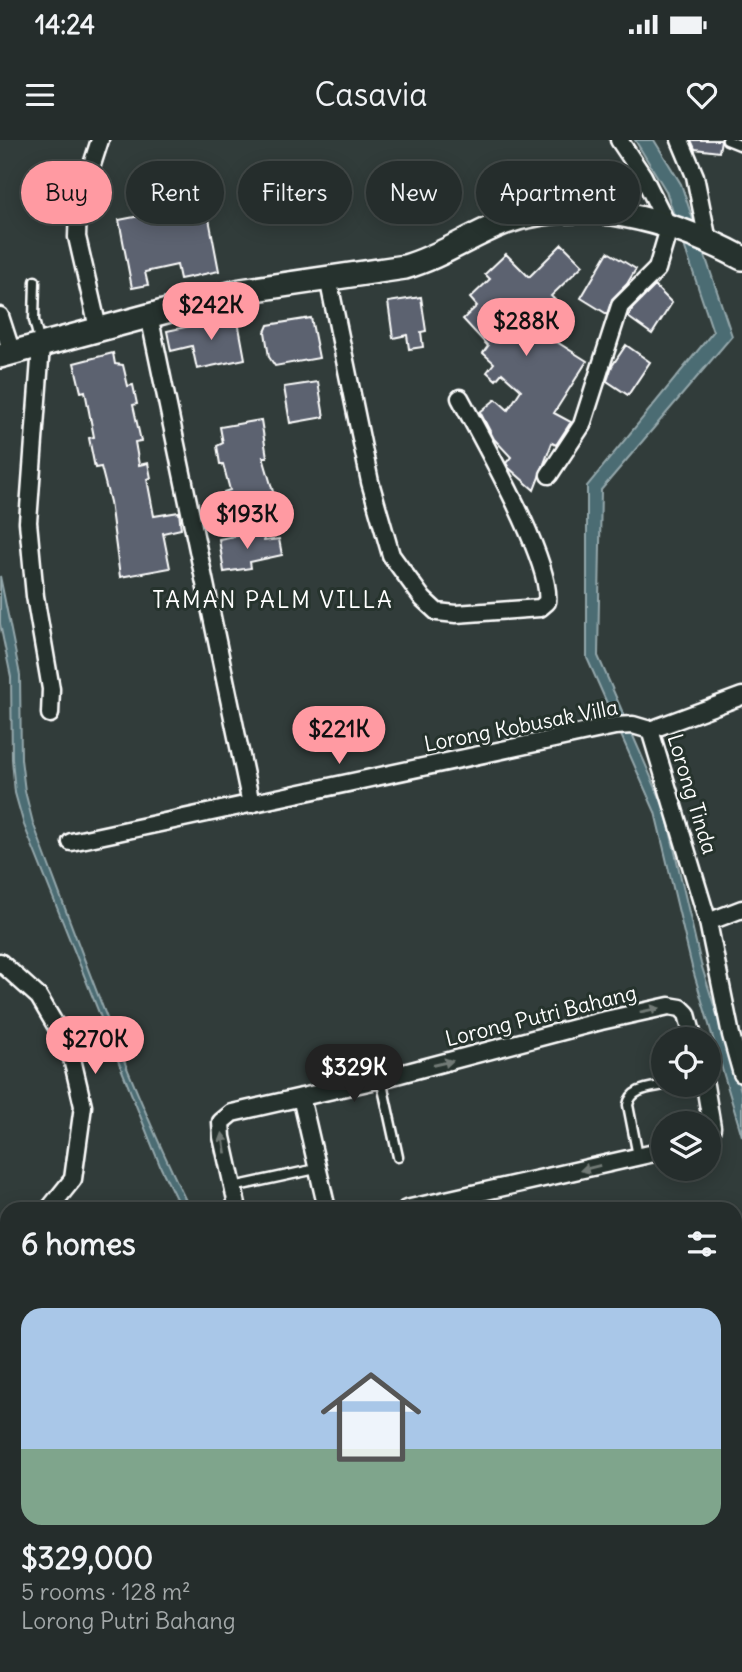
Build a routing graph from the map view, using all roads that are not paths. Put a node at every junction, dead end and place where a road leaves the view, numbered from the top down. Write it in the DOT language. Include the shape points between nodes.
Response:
graph roads {
  1 [pos="100,140"];
  2 [pos="619,140"];
  3 [pos="680,140"];
  4 [pos="727,140"];
  5 [pos="742,146"];
  6 [pos="670,225"];
  7 [pos="704,239"];
  8 [pos="742,258"];
  9 [pos="328,278"];
  10 [pos="35,281"];
  11 [pos="149,315"];
  12 [pos="0,316"];
  13 [pos="98,328"];
  14 [pos="41,346"];
  15 [pos="5,354"];
  16 [pos="460,398"];
  17 [pos="549,475"];
  18 [pos="742,696"];
  19 [pos="50,714"];
  20 [pos="650,730"];
  21 [pos="251,804"];
  22 [pos="71,842"];
  23 [pos="742,909"];
  24 [pos="708,922"];
  25 [pos="0,962"];
  26 [pos="690,1027"];
  27 [pos="742,1074"];
  28 [pos="381,1079"];
  29 [pos="651,1088"];
  30 [pos="301,1097"];
  31 [pos="651,1154"];
  32 [pos="638,1156"];
  33 [pos="398,1157"];
  34 [pos="316,1169"];
  35 [pos="233,1187"];
  36 [pos="54,1202"];
  37 [pos="236,1202"];
  38 [pos="325,1202"];
  39 [pos="437,1202"];
  1 -- 13 [label="street" via="76,222"];
  2 -- 6 [label="street"];
  3 -- 7 [label="street" via="695,176"];
  4 -- 5 [label="lane"];
  6 -- 7 [label="main road"];
  6 -- 9 [label="main road" via="602,212 546,213 506,223 422,262"];
  6 -- 17 [label="street" via="657,269 620,306 582,425"];
  7 -- 8 [label="main road"];
  9 -- 11 [label="main road" via="241,291"];
  9 -- 16 [label="street" via="370,482 391,555 437,612 540,608 548,593 541,563"];
  10 -- 14 [label="lane" via="34,320"];
  11 -- 13 [label="main road"];
  11 -- 21 [label="street"];
  12 -- 15 [label="street"];
  13 -- 14 [label="main road"];
  14 -- 15 [label="main road"];
  14 -- 19 [label="street" via="28,522 51,689"];
  18 -- 20 [label="street"];
  20 -- 21 [label="street, Lorong Kobusak Villa" via="615,726"];
  20 -- 24 [label="street, Lorong Tinda"];
  21 -- 22 [label="street, Lorong Kobusak Villa"];
  23 -- 24 [label="street"];
  24 -- 27 [label="street, Lorong Tinda"];
  25 -- 36 [label="street" via="40,997 70,1050 83,1105 73,1179"];
  28 -- 26 [label="street, Lorong Putri Bahang, one-way" via="669,1006 681,1008"];
  28 -- 30 [label="street, Lorong Putri Bahang"];
  28 -- 33 [label="lane"];
  29 -- 32 [label="lane" via="629,1097"];
  30 -- 34 [label="street"];
  35 -- 30 [label="street, Lorong Putri Bahang, one-way" via="221,1122 232,1113"];
  31 -- 32 [label="street"];
  32 -- 39 [label="street, one-way"];
  34 -- 35 [label="lane"];
  34 -- 38 [label="street"];
  35 -- 37 [label="street, Lorong Putri Bahang"];
}
